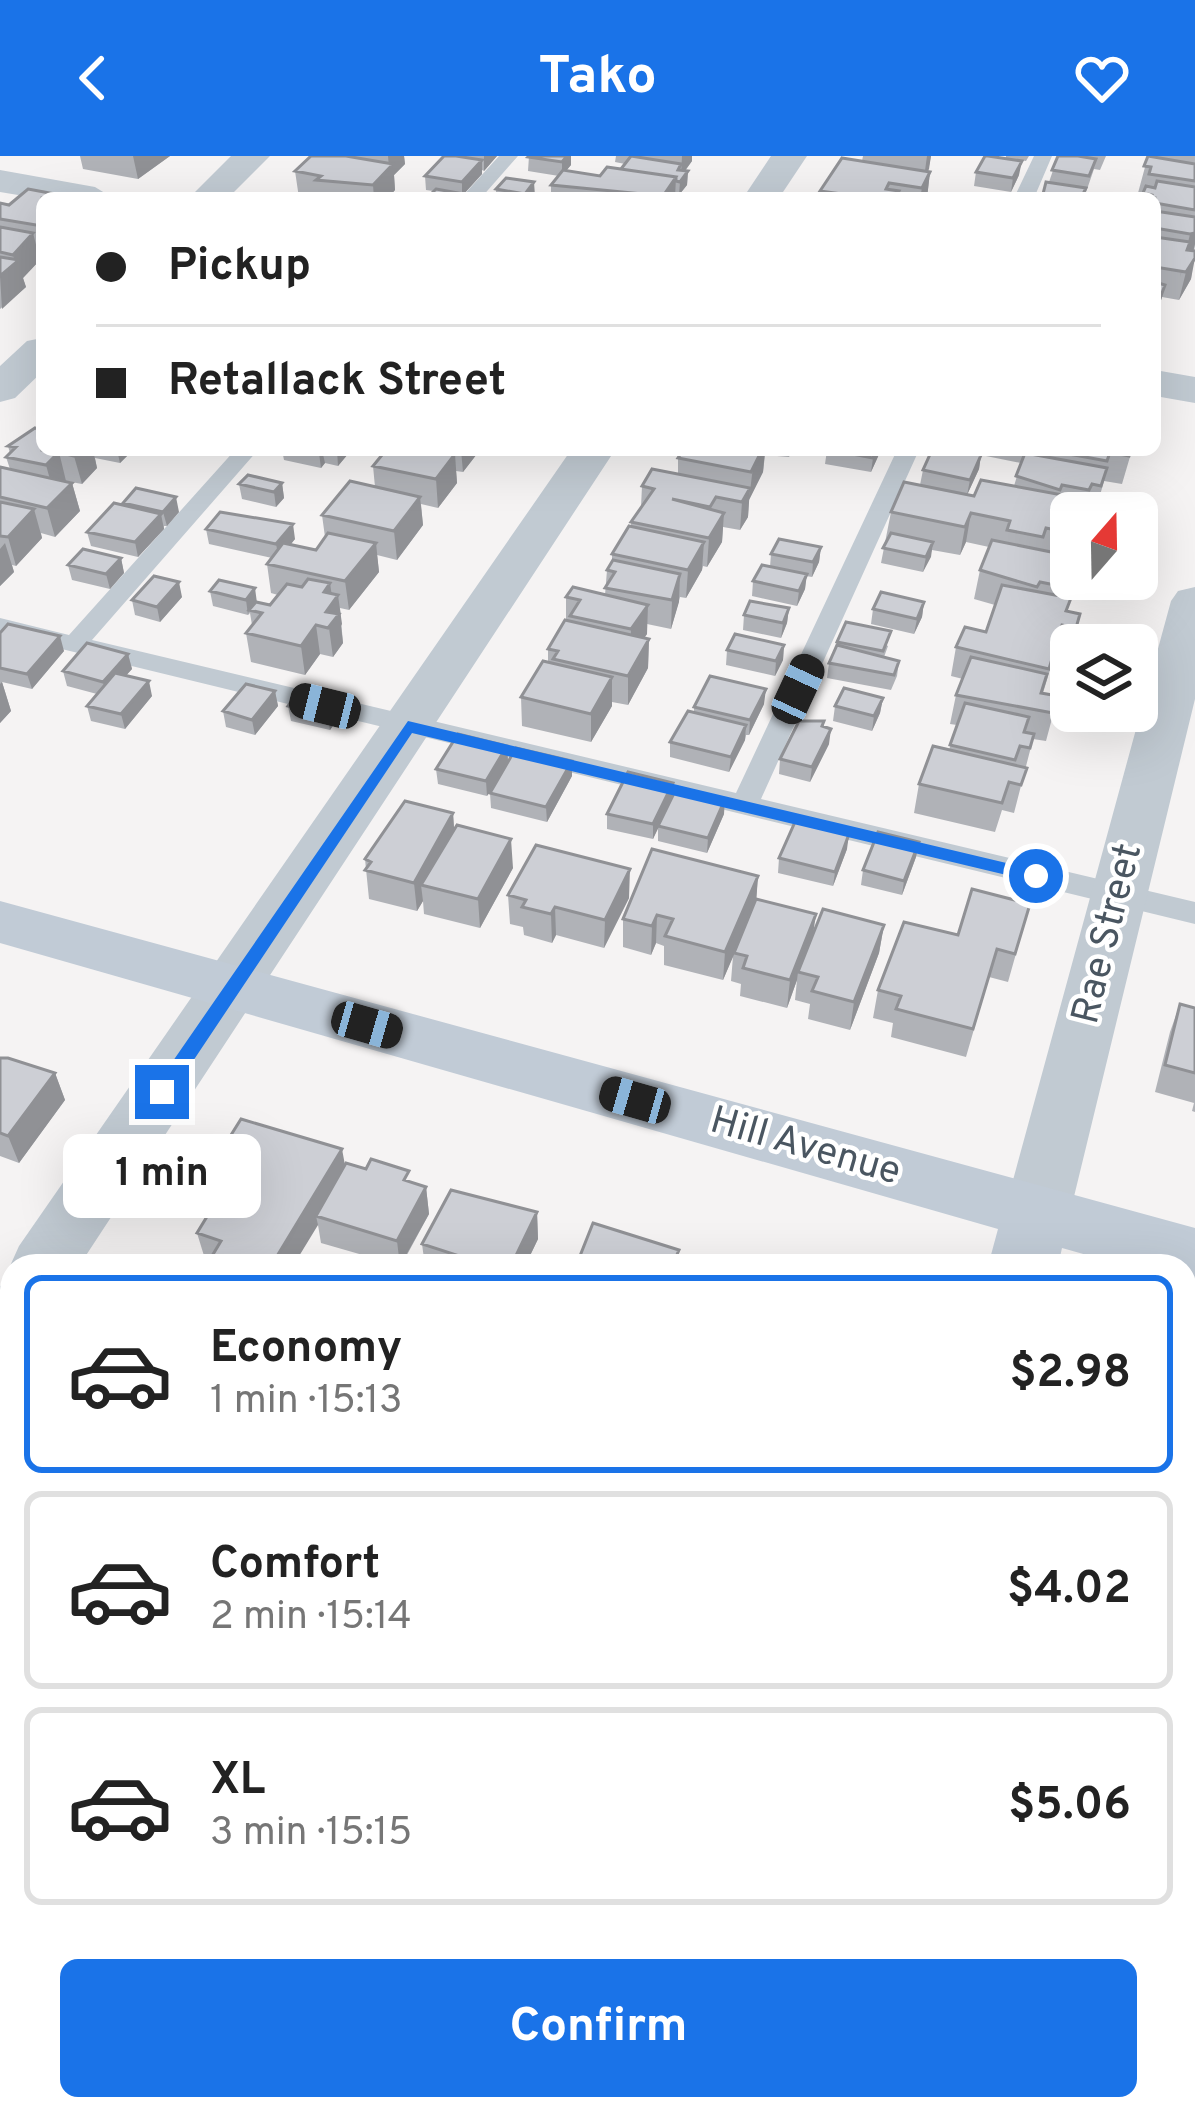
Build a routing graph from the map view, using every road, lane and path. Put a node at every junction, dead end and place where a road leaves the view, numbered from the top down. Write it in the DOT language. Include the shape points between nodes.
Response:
graph roads {
  1 [pos="252,156"];
  2 [pos="509,156"];
  3 [pos="789,156"];
  4 [pos="1043,156"];
  5 [pos="0,181"];
  6 [pos="61,192"];
  7 [pos="213,192"];
  8 [pos="476,192"];
  9 [pos="765,192"];
  10 [pos="1027,192"];
  11 [pos="36,356"];
  12 [pos="1161,384"];
  13 [pos="0,389"];
  14 [pos="1195,390"];
  15 [pos="242,456"];
  16 [pos="589,456"];
  17 [pos="905,456"];
  18 [pos="1195,601"];
  19 [pos="0,626"];
  20 [pos="76,644"];
  21 [pos="408,727"];
  22 [pos="743,808"];
  23 [pos="1119,895"];
  24 [pos="1195,913"];
  25 [pos="0,922"];
  26 [pos="233,987"];
  27 [pos="1030,1240"];
  28 [pos="51,1254"];
  29 [pos="1158,1254"];
  1 -- 7 [label="street"];
  2 -- 8 [label="lane"];
  3 -- 9 [label="street"];
  4 -- 10 [label="lane"];
  5 -- 6 [label="street"];
  11 -- 13 [label="street"];
  12 -- 14 [label="street"];
  15 -- 20 [label="lane"];
  16 -- 21 [label="street"];
  17 -- 22 [label="lane"];
  18 -- 23 [label="street, Rae Street"];
  19 -- 20 [label="lane"];
  20 -- 21 [label="lane"];
  21 -- 22 [label="lane"];
  21 -- 26 [label="street"];
  22 -- 23 [label="lane"];
  23 -- 24 [label="lane"];
  23 -- 27 [label="street, Rae Street"];
  25 -- 26 [label="street, Hill Avenue"];
  26 -- 27 [label="street, Hill Avenue"];
  26 -- 28 [label="street"];
  27 -- 29 [label="street, Hill Avenue"];
}
